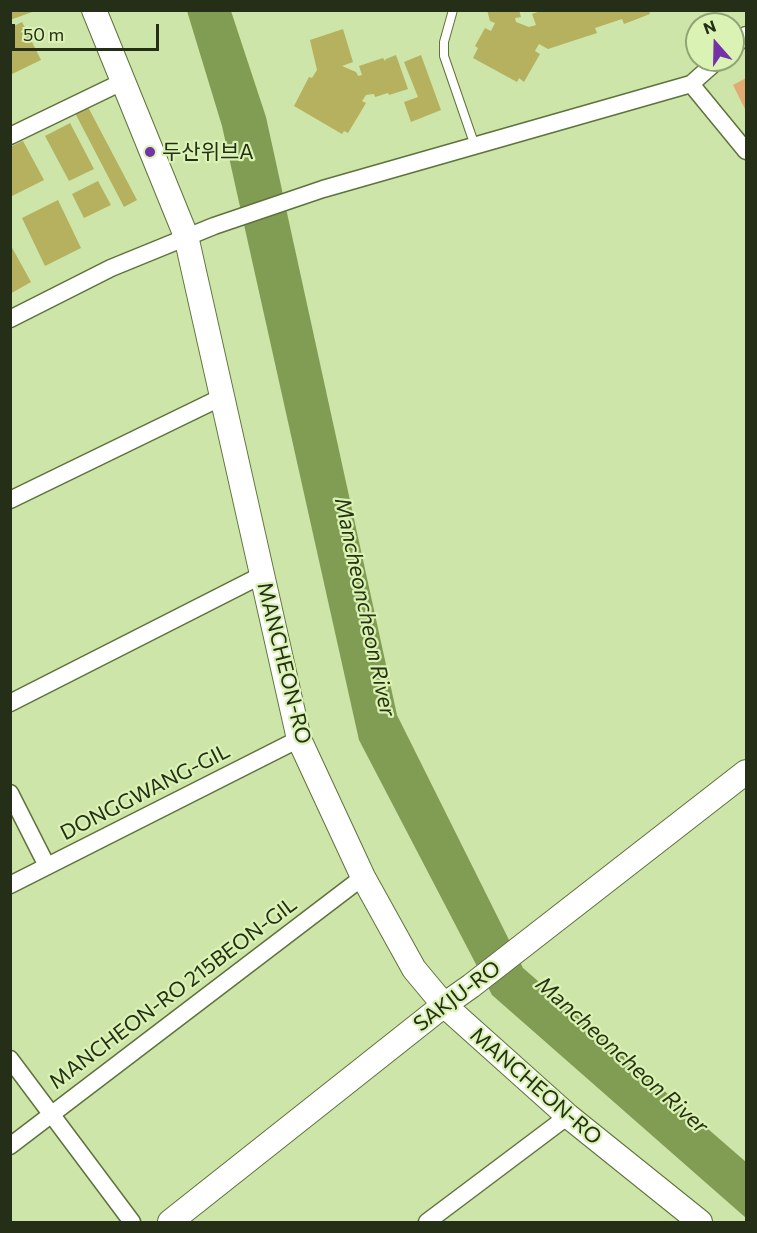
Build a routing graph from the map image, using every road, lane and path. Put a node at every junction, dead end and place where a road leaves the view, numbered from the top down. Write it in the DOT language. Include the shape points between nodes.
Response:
graph roads {
  1 [pos="94,10"];
  2 [pos="453,10"];
  3 [pos="704,72"];
  4 [pos="124,81"];
  5 [pos="691,84"];
  6 [pos="10,136"];
  7 [pos="475,146"];
  8 [pos="747,151"];
  9 [pos="186,236"];
  10 [pos="10,319"];
  11 [pos="222,397"];
  12 [pos="10,500"];
  13 [pos="262,575"];
  14 [pos="10,703"];
  15 [pos="299,739"];
  16 [pos="747,772"];
  17 [pos="10,793"];
  18 [pos="47,866"];
  19 [pos="363,877"];
  20 [pos="10,885"];
  21 [pos="444,1005"];
  22 [pos="10,1059"];
  23 [pos="52,1113"];
  24 [pos="568,1116"];
  25 [pos="10,1146"];
  26 [pos="693,1221"];
  27 [pos="132,1222"];
  28 [pos="170,1222"];
  29 [pos="427,1222"];
  1 -- 4 [label="street, MANCHEON-RO"];
  2 -- 7 [label="lane" via="444,56"];
  3 -- 5 [label="street"];
  4 -- 6 [label="street"];
  4 -- 9 [label="street, MANCHEON-RO"];
  5 -- 7 [label="street"];
  5 -- 8 [label="street"];
  7 -- 9 [label="street" via="298,196"];
  9 -- 10 [label="street" via="111,268"];
  9 -- 11 [label="street, MANCHEON-RO"];
  11 -- 12 [label="street"];
  11 -- 13 [label="street, MANCHEON-RO"];
  13 -- 14 [label="street"];
  13 -- 15 [label="street, MANCHEON-RO"];
  15 -- 18 [label="street, DONGGWANG-GIL"];
  15 -- 19 [label="street, MANCHEON-RO"];
  16 -- 21 [label="street, SAKJU-RO"];
  17 -- 18 [label="street"];
  18 -- 20 [label="street, DONGGWANG-GIL"];
  19 -- 21 [label="street, MANCHEON-RO" via="414,969"];
  19 -- 23 [label="street, MANCHEON-RO 215BEON-GIL"];
  21 -- 24 [label="street, MANCHEON-RO"];
  21 -- 28 [label="street, SAKJU-RO"];
  22 -- 23 [label="street"];
  23 -- 25 [label="street, MANCHEON-RO 215BEON-GIL"];
  23 -- 27 [label="street"];
  24 -- 26 [label="street, MANCHEON-RO"];
  24 -- 29 [label="street"];
}
